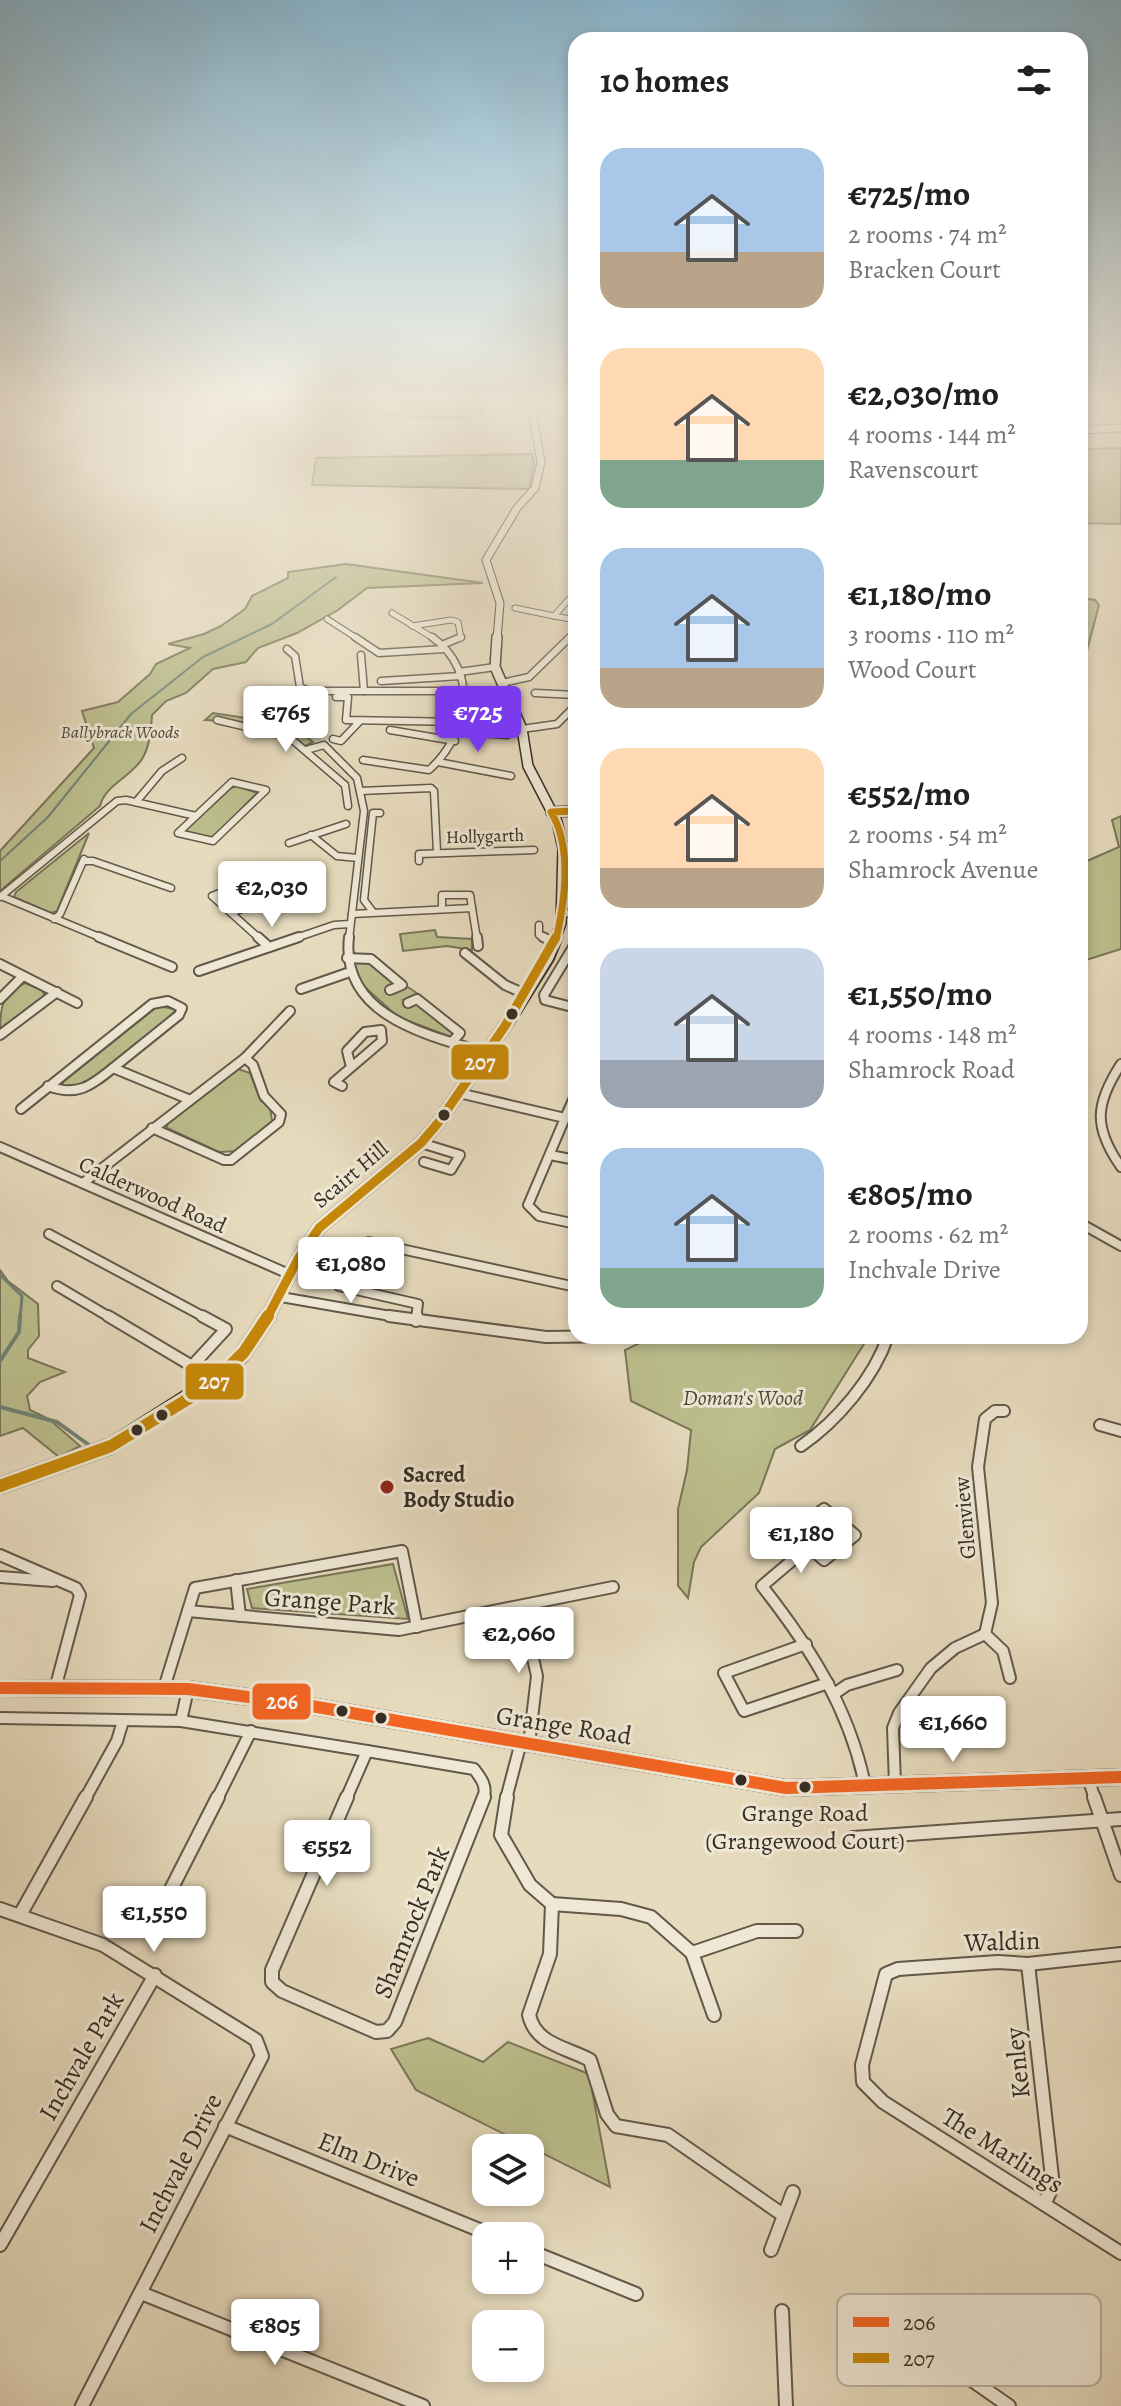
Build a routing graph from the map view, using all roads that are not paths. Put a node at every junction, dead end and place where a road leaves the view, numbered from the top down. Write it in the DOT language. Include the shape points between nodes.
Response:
graph roads {
  1 [pos="515,514"];
  2 [pos="568,600"];
  3 [pos="515,608"];
  4 [pos="392,613"];
  5 [pos="554,616"];
  6 [pos="327,619"];
  7 [pos="568,619"];
  8 [pos="412,626"];
  9 [pos="567,641"];
  10 [pos="443,647"];
  11 [pos="287,649"];
  12 [pos="361,655"];
  13 [pos="495,667"];
  14 [pos="460,674"];
  15 [pos="381,681"];
  16 [pos="502,683"];
  17 [pos="364,691"];
  18 [pos="464,691"];
  19 [pos="535,693"];
  20 [pos="568,695"];
  21 [pos="336,697"];
  22 [pos="500,703"];
  23 [pos="466,704"];
  24 [pos="568,713"];
  25 [pos="217,720"];
  26 [pos="359,722"];
  27 [pos="462,722"];
  28 [pos="522,729"];
  29 [pos="390,730"];
  30 [pos="459,732"];
  31 [pos="508,735"];
  32 [pos="333,739"];
  33 [pos="455,741"];
  34 [pos="306,750"];
  35 [pos="182,758"];
  36 [pos="363,760"];
  37 [pos="438,762"];
  38 [pos="511,776"];
  39 [pos="360,791"];
  40 [pos="136,802"];
  41 [pos="348,806"];
  42 [pos="380,813"];
  43 [pos="568,815"];
  44 [pos="196,816"];
  45 [pos="554,817"];
  46 [pos="346,824"];
  47 [pos="311,835"];
  48 [pos="289,843"];
  49 [pos="534,850"];
  50 [pos="437,853"];
  51 [pos="358,858"];
  52 [pos="419,861"];
  53 [pos="171,888"];
  54 [pos="0,897"];
  55 [pos="472,908"];
  56 [pos="442,909"];
  57 [pos="373,912"];
  58 [pos="231,913"];
  59 [pos="562,913"];
  60 [pos="568,913"];
  61 [pos="352,914"];
  62 [pos="54,919"];
  63 [pos="350,924"];
  64 [pos="539,925"];
  65 [pos="555,943"];
  66 [pos="478,946"];
  67 [pos="269,947"];
  68 [pos="465,953"];
  69 [pos="568,955"];
  70 [pos="347,958"];
  71 [pos="0,964"];
  72 [pos="172,967"];
  73 [pos="199,971"];
  74 [pos="347,973"];
  75 [pos="23,976"];
  76 [pos="301,989"];
  77 [pos="390,990"];
  78 [pos="57,992"];
  79 [pos="525,994"];
  80 [pos="0,999"];
  81 [pos="77,1003"];
  82 [pos="408,1003"];
  83 [pos="568,1007"];
  84 [pos="290,1011"];
  85 [pos="395,1019"];
  86 [pos="381,1030"];
  87 [pos="0,1035"];
  88 [pos="452,1042"];
  89 [pos="487,1053"];
  90 [pos="245,1058"];
  91 [pos="1121,1064"];
  92 [pos="351,1067"];
  93 [pos="113,1068"];
  94 [pos="48,1086"];
  95 [pos="342,1086"];
  96 [pos="459,1093"];
  97 [pos="188,1099"];
  98 [pos="21,1109"];
  99 [pos="568,1112"];
  100 [pos="564,1121"];
  101 [pos="568,1123"];
  102 [pos="152,1128"];
  103 [pos="421,1143"];
  104 [pos="0,1147"];
  105 [pos="550,1155"];
  106 [pos="568,1158"];
  107 [pos="424,1162"];
  108 [pos="1121,1167"];
  109 [pos="83,1183"];
  110 [pos="568,1222"];
  111 [pos="1088,1227"];
  112 [pos="49,1234"];
  113 [pos="369,1242"];
  114 [pos="1121,1246"];
  115 [pos="291,1275"];
  116 [pos="342,1279"];
  117 [pos="568,1285"];
  118 [pos="57,1286"];
  119 [pos="281,1297"];
  120 [pos="416,1321"];
  121 [pos="568,1339"];
  122 [pos="885,1344"];
  123 [pos="192,1366"];
  124 [pos="205,1389"];
  125 [pos="1004,1411"];
  126 [pos="1100,1425"];
  127 [pos="1121,1431"];
  128 [pos="801,1446"];
  129 [pos="0,1486"];
  130 [pos="808,1547"];
  131 [pos="0,1555"];
  132 [pos="0,1577"];
  133 [pos="236,1580"];
  134 [pos="62,1582"];
  135 [pos="613,1587"];
  136 [pos="521,1606"];
  137 [pos="188,1611"];
  138 [pos="240,1616"];
  139 [pos="417,1627"];
  140 [pos="985,1634"];
  141 [pos="806,1644"];
  142 [pos="897,1670"];
  143 [pos="1010,1678"];
  144 [pos="828,1683"];
  145 [pos="0,1688"];
  146 [pos="164,1688"];
  147 [pos="55,1689"];
  148 [pos="188,1689"];
  149 [pos="834,1694"];
  150 [pos="0,1718"];
  151 [pos="123,1721"];
  152 [pos="181,1721"];
  153 [pos="251,1731"];
  154 [pos="525,1743"];
  155 [pos="367,1751"];
  156 [pos="1121,1777"];
  157 [pos="1088,1778"];
  158 [pos="865,1785"];
  159 [pos="895,1786"];
  160 [pos="1121,1819"];
  161 [pos="1104,1820"];
  162 [pos="853,1838"];
  163 [pos="1121,1875"];
  164 [pos="552,1904"];
  165 [pos="161,1909"];
  166 [pos="0,1910"];
  167 [pos="20,1915"];
  168 [pos="796,1931"];
  169 [pos="692,1953"];
  170 [pos="1121,1954"];
  171 [pos="1028,1964"];
  172 [pos="155,1975"];
  173 [pos="714,2015"];
  174 [pos="863,2082"];
  175 [pos="225,2126"];
  176 [pos="793,2192"];
  177 [pos="1044,2204"];
  178 [pos="783,2215"];
  179 [pos="472,2227"];
  180 [pos="0,2245"];
  181 [pos="771,2250"];
  182 [pos="1121,2253"];
  183 [pos="544,2257"];
  184 [pos="141,2293"];
  185 [pos="636,2294"];
  186 [pos="782,2311"];
  187 [pos="980,2386"];
  188 [pos="82,2406"];
  189 [pos="423,2406"];
  190 [pos="786,2406"];
  191 [pos="1009,2406"];
  1 -- 13 [label="street" via="486,560 500,603"];
  2 -- 5 [label="street"];
  3 -- 5 [label="street"];
  4 -- 8 [label="street"];
  5 -- 7 [label="street"];
  6 -- 10 [label="street" via="379,653"];
  8 -- 10 [label="street"];
  8 -- 10 [label="street" via="458,622 461,638"];
  9 -- 16 [label="street" via="529,677"];
  10 -- 14 [label="street"];
  11 -- 17 [label="street" via="295,656 300,687"];
  12 -- 17 [label="street"];
  13 -- 14 [label="street"];
  13 -- 16 [label="street, Scairt Hill"];
  14 -- 15 [label="street"];
  14 -- 18 [label="street"];
  16 -- 28 [label="street, Scairt Hill"];
  17 -- 18 [label="street"];
  18 -- 23 [label="street"];
  19 -- 20 [label="street"];
  21 -- 26 [label="street" via="348,697 346,720"];
  22 -- 23 [label="street"];
  23 -- 27 [label="street"];
  24 -- 28 [label="street" via="557,724"];
  25 -- 34 [label="street" via="278,733"];
  26 -- 27 [label="street"];
  26 -- 32 [label="street" via="341,741"];
  27 -- 30 [label="street"];
  28 -- 45 [label="street, Scairt Hill" via="528,766"];
  29 -- 33 [label="street"];
  30 -- 31 [label="street"];
  30 -- 33 [label="street"];
  33 -- 37 [label="street"];
  34 -- 39 [label="street" via="328,747 357,778"];
  34 -- 41 [label="street" via="345,785"];
  35 -- 40 [label="street"];
  36 -- 37 [label="street" via="423,770"];
  37 -- 38 [label="street"];
  39 -- 50 [label="street, Hollygarth" via="431,788"];
  39 -- 51 [label="street" via="364,811"];
  40 -- 44 [label="street"];
  40 -- 54 [label="street" via="109,805"];
  42 -- 57 [label="street" via="373,813 364,900"];
  43 -- 45 [label="street"];
  44 -- 44 [label="street" via="178,833 213,841 266,790 232,782"];
  45 -- 59 [label="street, Scairt Hill" via="564,859"];
  46 -- 47 [label="street"];
  47 -- 48 [label="street"];
  47 -- 51 [label="street" via="337,856"];
  49 -- 50 [label="street, Hollygarth"];
  50 -- 52 [label="street, Hollygarth" via="419,854"];
  51 -- 61 [label="street"];
  53 -- 62 [label="street" via="85,858"];
  54 -- 62 [label="street"];
  55 -- 56 [label="street"];
  55 -- 56 [label="street" via="470,895 442,895"];
  55 -- 66 [label="street"];
  56 -- 57 [label="street"];
  57 -- 61 [label="street"];
  58 -- 58 [label="street" via="212,896 260,877 280,894"];
  58 -- 67 [label="street"];
  59 -- 60 [label="street"];
  59 -- 65 [label="street, Scairt Hill"];
  61 -- 63 [label="street"];
  62 -- 72 [label="street"];
  63 -- 67 [label="street"];
  63 -- 70 [label="street"];
  64 -- 65 [label="street" via="542,938"];
  65 -- 79 [label="street, Scairt Hill"];
  67 -- 73 [label="street"];
  68 -- 79 [label="street"];
  69 -- 83 [label="street" via="544,995 552,1005"];
  70 -- 74 [label="street"];
  70 -- 77 [label="street" via="371,959 402,985"];
  71 -- 75 [label="street"];
  74 -- 76 [label="street"];
  74 -- 85 [label="street"];
  75 -- 78 [label="street"];
  75 -- 80 [label="street"];
  78 -- 81 [label="street"];
  78 -- 87 [label="street"];
  79 -- 89 [label="street, Scairt Hill"];
  82 -- 88 [label="street" via="417,999 460,1033"];
  84 -- 90 [label="street"];
  85 -- 86 [label="street"];
  85 -- 88 [label="street"];
  86 -- 92 [label="street" via="382,1041"];
  86 -- 92 [label="street" via="365,1032 347,1051"];
  88 -- 89 [label="street"];
  89 -- 96 [label="street, Scairt Hill"];
  90 -- 97 [label="street"];
  90 -- 102 [label="street" via="253,1065 264,1096 281,1114 279,1122 238,1157 224,1160"];
  91 -- 108 [label="street" via="1104,1089 1099,1108 1102,1134"];
  92 -- 95 [label="street" via="334,1082"];
  93 -- 94 [label="street" via="73,1095"];
  93 -- 94 [label="street" via="182,1008 164,1001 152,1004"];
  93 -- 97 [label="street"];
  94 -- 98 [label="street"];
  96 -- 100 [label="street"];
  96 -- 103 [label="street, Scairt Hill"];
  97 -- 102 [label="street"];
  99 -- 100 [label="street"];
  100 -- 101 [label="street"];
  100 -- 105 [label="street"];
  102 -- 109 [label="street"];
  103 -- 107 [label="street" via="460,1155 451,1170"];
  103 -- 115 [label="street, Scairt Hill" via="319,1228"];
  104 -- 109 [label="street, Calderwood Road"];
  105 -- 106 [label="street"];
  105 -- 110 [label="street" via="528,1205 539,1216"];
  109 -- 115 [label="street, Calderwood Road"];
  111 -- 114 [label="street"];
  112 -- 123 [label="street" via="226,1329"];
  113 -- 117 [label="street"];
  115 -- 119 [label="street, Scairt Hill"];
  116 -- 120 [label="street" via="339,1286 418,1304"];
  118 -- 123 [label="street"];
  119 -- 120 [label="street"];
  119 -- 124 [label="street, Scairt Hill" via="244,1352"];
  120 -- 121 [label="street"];
  122 -- 128 [label="street" via="841,1412"];
  123 -- 124 [label="street" via="191,1376"];
  124 -- 129 [label="street, Scairt Hill" via="111,1446"];
  125 -- 140 [label="street, Glenview" via="985,1419 978,1467 992,1603"];
  126 -- 127 [label="street"];
  130 -- 130 [label="street" via="824,1560 855,1535 824,1509 793,1533"];
  130 -- 141 [label="street" via="762,1586"];
  131 -- 134 [label="street"];
  132 -- 134 [label="street"];
  133 -- 137 [label="street, Grange Park" via="195,1588"];
  133 -- 138 [label="street, Grange Park"];
  133 -- 139 [label="street, Grange Park" via="402,1551"];
  134 -- 147 [label="street" via="80,1595"];
  135 -- 136 [label="street, Grange Park"];
  136 -- 139 [label="street, Grange Park"];
  136 -- 154 [label="street" via="537,1676"];
  137 -- 138 [label="street, Grange Park"];
  137 -- 146 [label="street, Grange Park"];
  138 -- 139 [label="street, Grange Park" via="399,1630"];
  140 -- 143 [label="street" via="1003,1651"];
  140 -- 159 [label="street" via="955,1648 931,1668 899,1713 893,1728"];
  141 -- 144 [label="street"];
  141 -- 144 [label="street" via="724,1673 744,1711"];
  142 -- 149 [label="street"];
  144 -- 149 [label="street"];
  145 -- 147 [label="street, Grange Road"];
  146 -- 147 [label="street, Grange Road"];
  146 -- 148 [label="street, Grange Road"];
  148 -- 152 [label="street"];
  148 -- 154 [label="street, Grange Road"];
  149 -- 158 [label="street" via="860,1753"];
  150 -- 151 [label="street"];
  151 -- 152 [label="street"];
  151 -- 167 [label="street" via="117,1741"];
  152 -- 153 [label="street"];
  153 -- 155 [label="street"];
  153 -- 165 [label="street"];
  154 -- 158 [label="street, Grange Road" via="786,1788"];
  154 -- 164 [label="street" via="503,1810 501,1835 530,1885"];
  155 -- 155 [label="street, Shamrock Park" via="272,1970 272,1982 376,2032 387,2031 395,2022 486,1792 474,1769"];
  156 -- 157 [label="street, Grange Road"];
  157 -- 159 [label="street, Grange Road"];
  157 -- 161 [label="street"];
  158 -- 159 [label="street, Grange Road"];
  160 -- 161 [label="street"];
  161 -- 162 [label="street"];
  161 -- 163 [label="street"];
  164 -- 169 [label="street" via="621,1909 651,1917"];
  164 -- 178 [label="street" via="549,1959 529,2003 529,2019 538,2034 590,2060 616,2126 668,2135"];
  166 -- 167 [label="street"];
  167 -- 172 [label="street" via="103,1945"];
  168 -- 169 [label="street" via="757,1931"];
  169 -- 173 [label="street"];
  170 -- 171 [label="street, Waldin"];
  171 -- 174 [label="street, Waldin" via="898,1969 886,1974 862,2065"];
  171 -- 177 [label="street, Kenley" via="1053,2186"];
  172 -- 175 [label="street, Inchvale Drive" via="256,2040 262,2056"];
  172 -- 180 [label="street, Inchvale Park"];
  174 -- 177 [label="street, The Marlings" via="883,2102"];
  175 -- 179 [label="street, Elm Drive"];
  175 -- 184 [label="street, Inchvale Drive"];
  176 -- 178 [label="street"];
  177 -- 182 [label="street, The Marlings"];
  178 -- 181 [label="street"];
  183 -- 185 [label="street"];
  184 -- 188 [label="street, Inchvale Drive"];
  184 -- 189 [label="street"];
  186 -- 190 [label="street"];
  187 -- 191 [label="street"];
}
